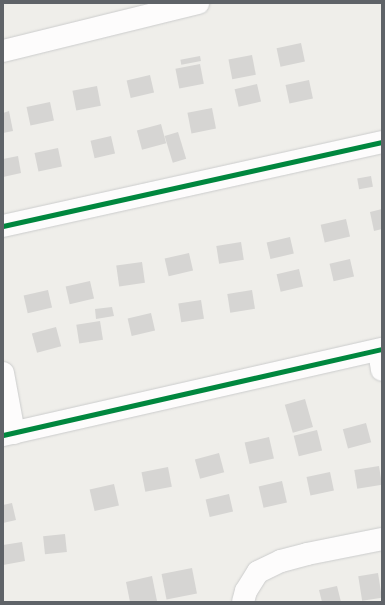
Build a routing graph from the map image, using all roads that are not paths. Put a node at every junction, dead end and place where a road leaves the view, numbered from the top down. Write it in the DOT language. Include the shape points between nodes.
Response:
graph roads {
  1 [pos="198,3"];
  2 [pos="3,51"];
  3 [pos="382,142"];
  4 [pos="3,226"];
  5 [pos="381,357"];
  6 [pos="3,373"];
  7 [pos="8,434"];
  8 [pos="382,539"];
  9 [pos="243,602"];
  1 -- 2 [label="street"];
  3 -- 4 [label="street"];
  5 -- 7 [label="street"];
  6 -- 7 [label="street"];
  8 -- 9 [label="street" via="281,561 258,572 246,591"];
}
